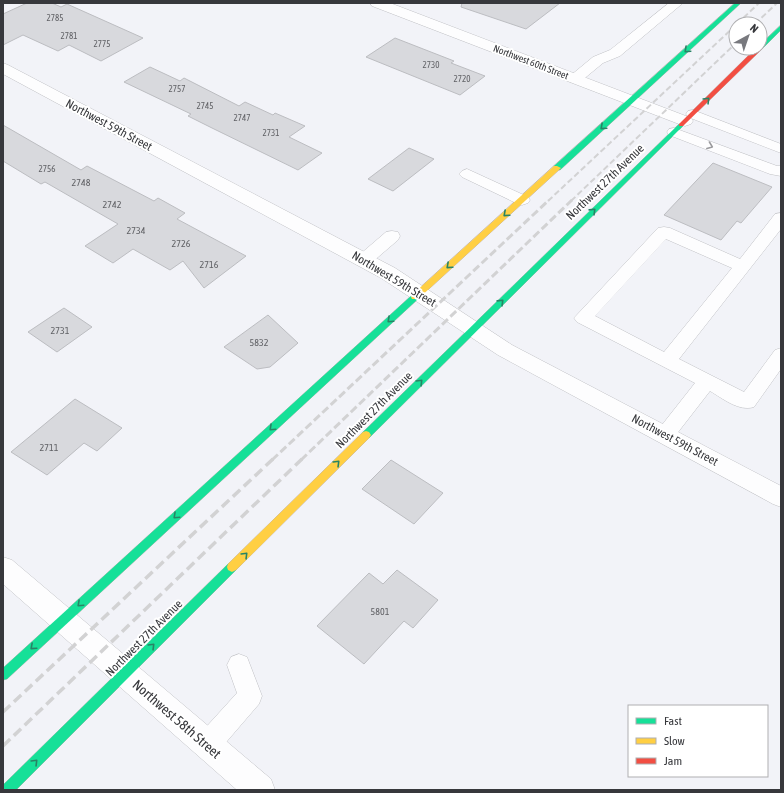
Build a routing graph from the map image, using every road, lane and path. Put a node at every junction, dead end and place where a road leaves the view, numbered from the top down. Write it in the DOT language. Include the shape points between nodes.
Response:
graph roads {
  1 [pos="377,3"];
  2 [pos="678,3"];
  3 [pos="738,3"];
  4 [pos="781,27"];
  5 [pos="768,40"];
  6 [pos="752,56"];
  7 [pos="3,68"];
  8 [pos="575,79"];
  9 [pos="632,101"];
  10 [pos="684,122"];
  11 [pos="781,149"];
  12 [pos="781,171"];
  13 [pos="467,174"];
  14 [pos="522,200"];
  15 [pos="781,218"];
  16 [pos="392,236"];
  17 [pos="364,260"];
  18 [pos="742,266"];
  19 [pos="419,293"];
  20 [pos="473,329"];
  21 [pos="781,355"];
  22 [pos="667,361"];
  23 [pos="707,381"];
  24 [pos="665,436"];
  25 [pos="781,497"];
  26 [pos="3,568"];
  27 [pos="62,621"];
  28 [pos="239,665"];
  29 [pos="124,674"];
  30 [pos="3,675"];
  31 [pos="207,745"];
  32 [pos="7,790"];
  33 [pos="260,790"];
  1 -- 8 [label="street, Northwest 60th Street"];
  2 -- 8 [label="lane" via="615,53 598,60"];
  3 -- 9 [label="main road, one-way"];
  4 -- 5 [label="main road, Northwest 27th Avenue"];
  10 -- 6 [label="main road, Northwest 27th Avenue, one-way"];
  7 -- 17 [label="street, Northwest 59th Street"];
  8 -- 9 [label="street, Northwest 60th Street"];
  9 -- 10 [label="street, Northwest 60th Street"];
  9 -- 14 [label="main road, one-way"];
  10 -- 11 [label="lane"];
  10 -- 12 [label="lane, one-way" via="775,171"];
  20 -- 10 [label="main road, Northwest 27th Avenue, one-way"];
  13 -- 14 [label="lane"];
  14 -- 19 [label="main road, one-way"];
  15 -- 18 [label="lane"];
  16 -- 17 [label="lane"];
  17 -- 19 [label="street, Northwest 59th Street"];
  18 -- 22 [label="lane"];
  18 -- 22 [label="lane" via="664,232 583,318"];
  19 -- 20 [label="street, Northwest 59th Street"];
  19 -- 27 [label="main road, one-way"];
  20 -- 24 [label="street, Northwest 59th Street" via="505,350"];
  29 -- 20 [label="main road, Northwest 27th Avenue, one-way"];
  21 -- 23 [label="lane" via="748,402"];
  22 -- 23 [label="lane"];
  23 -- 24 [label="lane"];
  24 -- 25 [label="street, Northwest 59th Street"];
  26 -- 27 [label="street, Northwest 58th Street"];
  27 -- 29 [label="street, Northwest 58th Street"];
  27 -- 30 [label="main road, one-way"];
  28 -- 31 [label="lane" via="250,696"];
  29 -- 31 [label="street, Northwest 58th Street"];
  32 -- 29 [label="main road, Northwest 27th Avenue, one-way"];
  31 -- 33 [label="street, Northwest 58th Street"];
}
